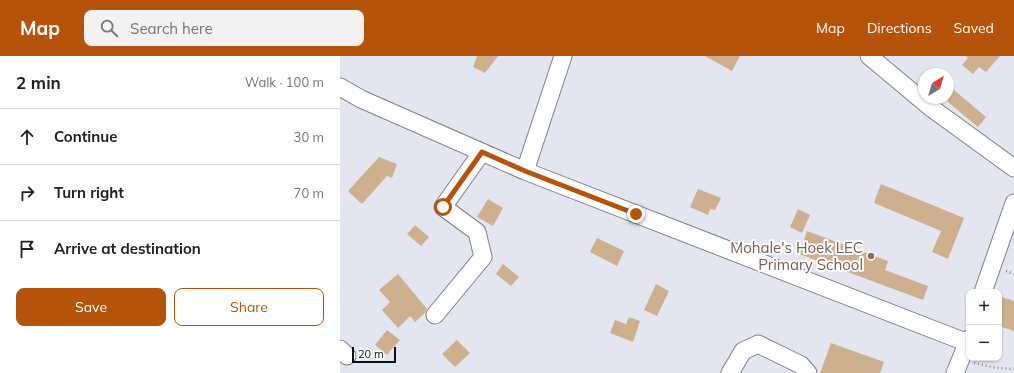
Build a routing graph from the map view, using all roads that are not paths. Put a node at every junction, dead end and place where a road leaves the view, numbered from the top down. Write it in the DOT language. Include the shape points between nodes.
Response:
graph roads {
  1 [pos="562,56"];
  2 [pos="869,56"];
  3 [pos="340,87"];
  4 [pos="482,152"];
  5 [pos="1014,168"];
  6 [pos="525,171"];
  7 [pos="1014,203"];
  8 [pos="984,289"];
  9 [pos="435,315"];
  10 [pos="966,340"];
  11 [pos="966,346"];
  12 [pos="958,366"];
  13 [pos="730,373"];
  14 [pos="808,373"];
  1 -- 6 [label="street"];
  2 -- 5 [label="street" via="930,107"];
  3 -- 4 [label="street" via="361,100"];
  4 -- 6 [label="street"];
  4 -- 9 [label="street" via="443,207 477,232 483,257"];
  6 -- 10 [label="street"];
  7 -- 8 [label="street"];
  11 -- 12 [label="street"];
  13 -- 14 [label="street" via="743,351 758,344 801,364"];
}
